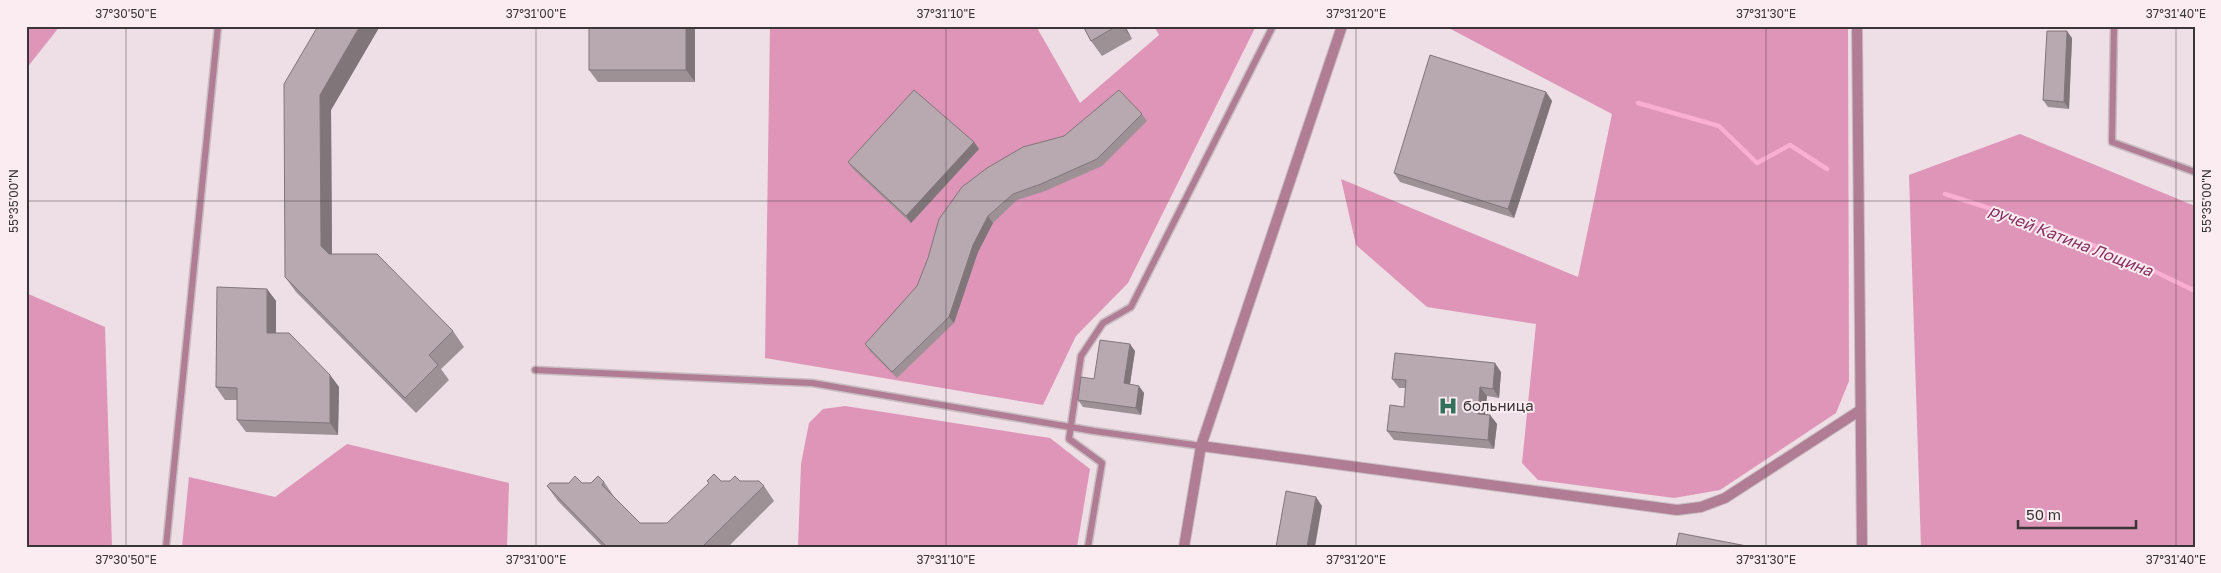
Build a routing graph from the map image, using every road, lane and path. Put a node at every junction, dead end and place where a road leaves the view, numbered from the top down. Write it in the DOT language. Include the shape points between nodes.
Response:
graph roads {
  1 [pos="218,26"];
  2 [pos="1273,26"];
  3 [pos="1342,26"];
  4 [pos="1857,26"];
  5 [pos="2114,26"];
  6 [pos="2195,172"];
  7 [pos="535,370"];
  8 [pos="1860,411"];
  9 [pos="1071,427"];
  10 [pos="1201,446"];
  11 [pos="166,547"];
  12 [pos="1088,547"];
  13 [pos="1184,547"];
  14 [pos="1862,547"];
  1 -- 11 [label="lane"];
  2 -- 9 [label="lane" via="1131,307 1103,324 1081,356"];
  3 -- 10 [label="street"];
  4 -- 8 [label="street"];
  5 -- 6 [label="lane" via="2112,142"];
  7 -- 9 [label="lane" via="812,383"];
  8 -- 10 [label="street" via="1725,498 1701,507 1677,510"];
  8 -- 14 [label="street"];
  9 -- 10 [label="lane"];
  9 -- 12 [label="lane" via="1069,439 1102,463"];
  10 -- 13 [label="street"];
}
